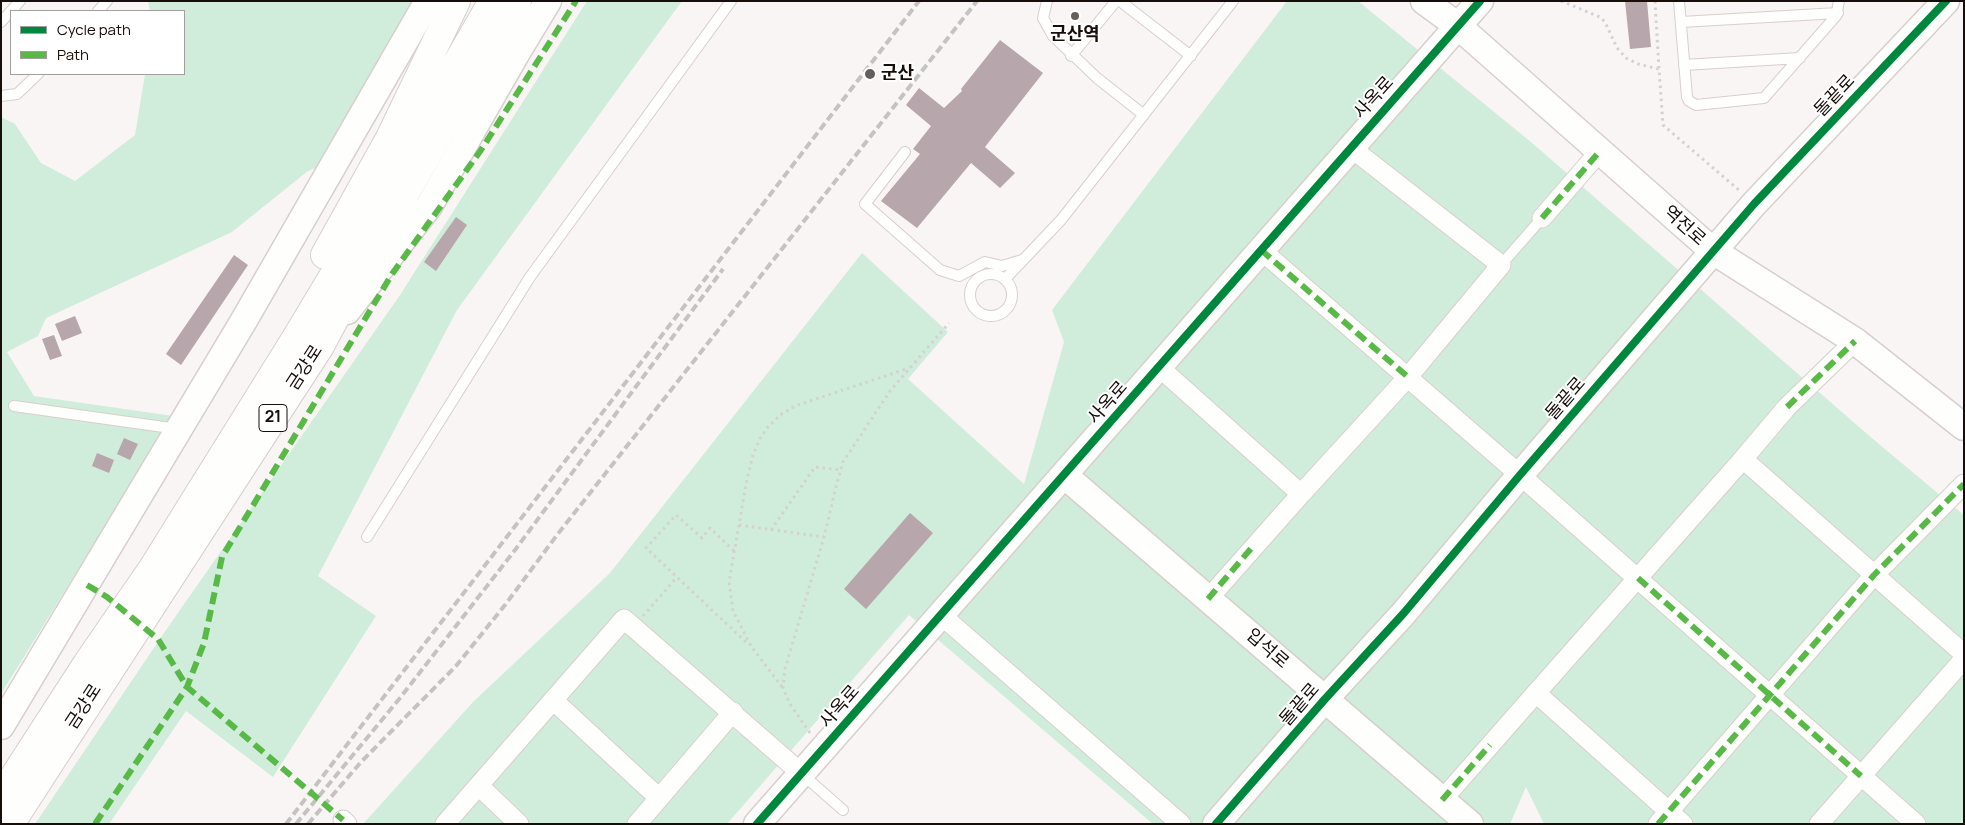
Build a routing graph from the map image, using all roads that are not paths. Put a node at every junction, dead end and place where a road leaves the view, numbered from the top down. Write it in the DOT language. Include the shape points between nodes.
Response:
graph roads {
  1 [pos="428,1"];
  2 [pos="456,1"];
  3 [pos="494,1"];
  4 [pos="517,1"];
  5 [pos="548,1"];
  6 [pos="731,1"];
  7 [pos="1047,1"];
  8 [pos="1116,1"];
  9 [pos="1120,1"];
  10 [pos="1233,1"];
  11 [pos="1424,1"];
  12 [pos="1480,1"];
  13 [pos="1679,1"];
  14 [pos="1839,1"];
  15 [pos="1946,1"];
  16 [pos="10,12"];
  17 [pos="1838,12"];
  18 [pos="1,22"];
  19 [pos="1681,22"];
  20 [pos="1458,26"];
  21 [pos="1071,56"];
  22 [pos="1191,56"];
  23 [pos="1800,58"];
  24 [pos="1684,65"];
  25 [pos="37,75"];
  26 [pos="1,96"];
  27 [pos="1144,115"];
  28 [pos="1350,147"];
  29 [pos="1600,151"];
  30 [pos="905,152"];
  31 [pos="1542,218"];
  32 [pos="1261,250"];
  33 [pos="1712,251"];
  34 [pos="1023,260"];
  35 [pos="1501,265"];
  36 [pos="1005,279"];
  37 [pos="1855,341"];
  38 [pos="320,346"];
  39 [pos="1159,367"];
  40 [pos="1408,377"];
  41 [pos="14,406"];
  42 [pos="1964,427"];
  43 [pos="179,430"];
  44 [pos="1743,459"];
  45 [pos="1064,475"];
  46 [pos="1520,475"];
  47 [pos="1964,484"];
  48 [pos="1301,494"];
  49 [pos="367,537"];
  50 [pos="1874,575"];
  51 [pos="1638,578"];
  52 [pos="1208,598"];
  53 [pos="130,602"];
  54 [pos="941,615"];
  55 [pos="1964,654"];
  56 [pos="1964,659"];
  57 [pos="1536,693"];
  58 [pos="1770,695"];
  59 [pos="1325,699"];
  60 [pos="553,700"];
  61 [pos="733,712"];
  62 [pos="1,726"];
  63 [pos="801,773"];
  64 [pos="1861,776"];
  65 [pos="479,786"];
  66 [pos="1,798"];
  67 [pos="659,798"];
  68 [pos="1442,800"];
  69 [pos="843,810"];
  70 [pos="1664,817"];
  71 [pos="10,824"];
  72 [pos="445,824"];
  73 [pos="519,824"];
  74 [pos="637,824"];
  75 [pos="757,824"];
  76 [pos="1181,824"];
  77 [pos="1216,824"];
  78 [pos="1470,824"];
  79 [pos="1684,824"];
  80 [pos="1819,824"];
  81 [pos="1916,824"];
  1 -- 43 [label="street"];
  2 -- 53 [label="highway" via="390,138"];
  3 -- 53 [label="highway, 금강로 / 21" via="364,225"];
  4 -- 38 [label="highway, 금강로 / 21" via="362,267"];
  5 -- 38 [label="street" via="429,206"];
  6 -- 49 [label="lane" via="530,277"];
  7 -- 21 [label="lane" via="1043,18 1053,36"];
  8 -- 21 [label="lane"];
  9 -- 22 [label="lane"];
  10 -- 22 [label="lane"];
  11 -- 20 [label="street, 역전로"];
  12 -- 20 [label="street, 사옥로"];
  13 -- 19 [label="lane"];
  14 -- 17 [label="lane"];
  15 -- 33 [label="street, 돌끝로"];
  16 -- 18 [label="lane"];
  17 -- 19 [label="lane"];
  17 -- 23 [label="lane"];
  19 -- 24 [label="lane"];
  20 -- 28 [label="street, 사옥로"];
  20 -- 29 [label="street, 역전로"];
  21 -- 27 [label="lane"];
  22 -- 27 [label="lane"];
  23 -- 24 [label="lane"];
  23 -- 24 [label="lane" via="1764,98 1702,105 1689,101"];
  25 -- 26 [label="lane" via="17,94"];
  27 -- 34 [label="lane" via="1061,220"];
  28 -- 32 [label="street, 사옥로"];
  28 -- 35 [label="street"];
  29 -- 31 [label="street"];
  29 -- 33 [label="street, 역전로"];
  30 -- 34 [label="lane" via="865,204 940,270 959,276 985,262 1002,266"];
  31 -- 35 [label="lane"];
  32 -- 39 [label="street, 사옥로"];
  32 -- 40 [label="street"];
  33 -- 37 [label="street, 역전로"];
  33 -- 46 [label="street, 돌끝로"];
  34 -- 36 [label="lane"];
  35 -- 40 [label="street"];
  36 -- 36 [label="lane" via="1012,294 1008,308 990,317 978,312 973,307 970,293 975,280 988,274"];
  37 -- 42 [label="street, 역전로"];
  37 -- 44 [label="street" via="1787,407"];
  38 -- 71 [label="highway, 금강로 / 21"];
  39 -- 45 [label="street, 사옥로"];
  39 -- 48 [label="street"];
  40 -- 46 [label="street"];
  40 -- 48 [label="street"];
  41 -- 43 [label="lane"];
  43 -- 62 [label="street"];
  44 -- 50 [label="street"];
  44 -- 51 [label="street"];
  45 -- 52 [label="street, 입석로"];
  45 -- 54 [label="street, 사옥로"];
  46 -- 51 [label="street"];
  46 -- 59 [label="street, 돌끝로" via="1403,614"];
  47 -- 50 [label="street"];
  48 -- 52 [label="street"];
  50 -- 55 [label="street"];
  50 -- 58 [label="street"];
  51 -- 57 [label="street"];
  51 -- 58 [label="street"];
  52 -- 59 [label="street, 입석로"];
  53 -- 66 [label="highway, 금강로 / 21"];
  54 -- 63 [label="street, 사옥로"];
  54 -- 76 [label="street"];
  56 -- 64 [label="street"];
  57 -- 68 [label="street"];
  57 -- 70 [label="street"];
  58 -- 64 [label="street"];
  58 -- 70 [label="street"];
  59 -- 68 [label="street, 입석로"];
  59 -- 77 [label="street, 돌끝로"];
  60 -- 61 [label="street" via="624,619"];
  60 -- 65 [label="street"];
  60 -- 67 [label="street"];
  61 -- 63 [label="street"];
  61 -- 67 [label="street"];
  63 -- 69 [label="lane"];
  63 -- 75 [label="street, 사옥로"];
  64 -- 80 [label="street"];
  64 -- 81 [label="street"];
  65 -- 72 [label="street"];
  65 -- 73 [label="street"];
  67 -- 74 [label="street"];
  68 -- 78 [label="street, 입석로"];
  70 -- 79 [label="street"];
}
